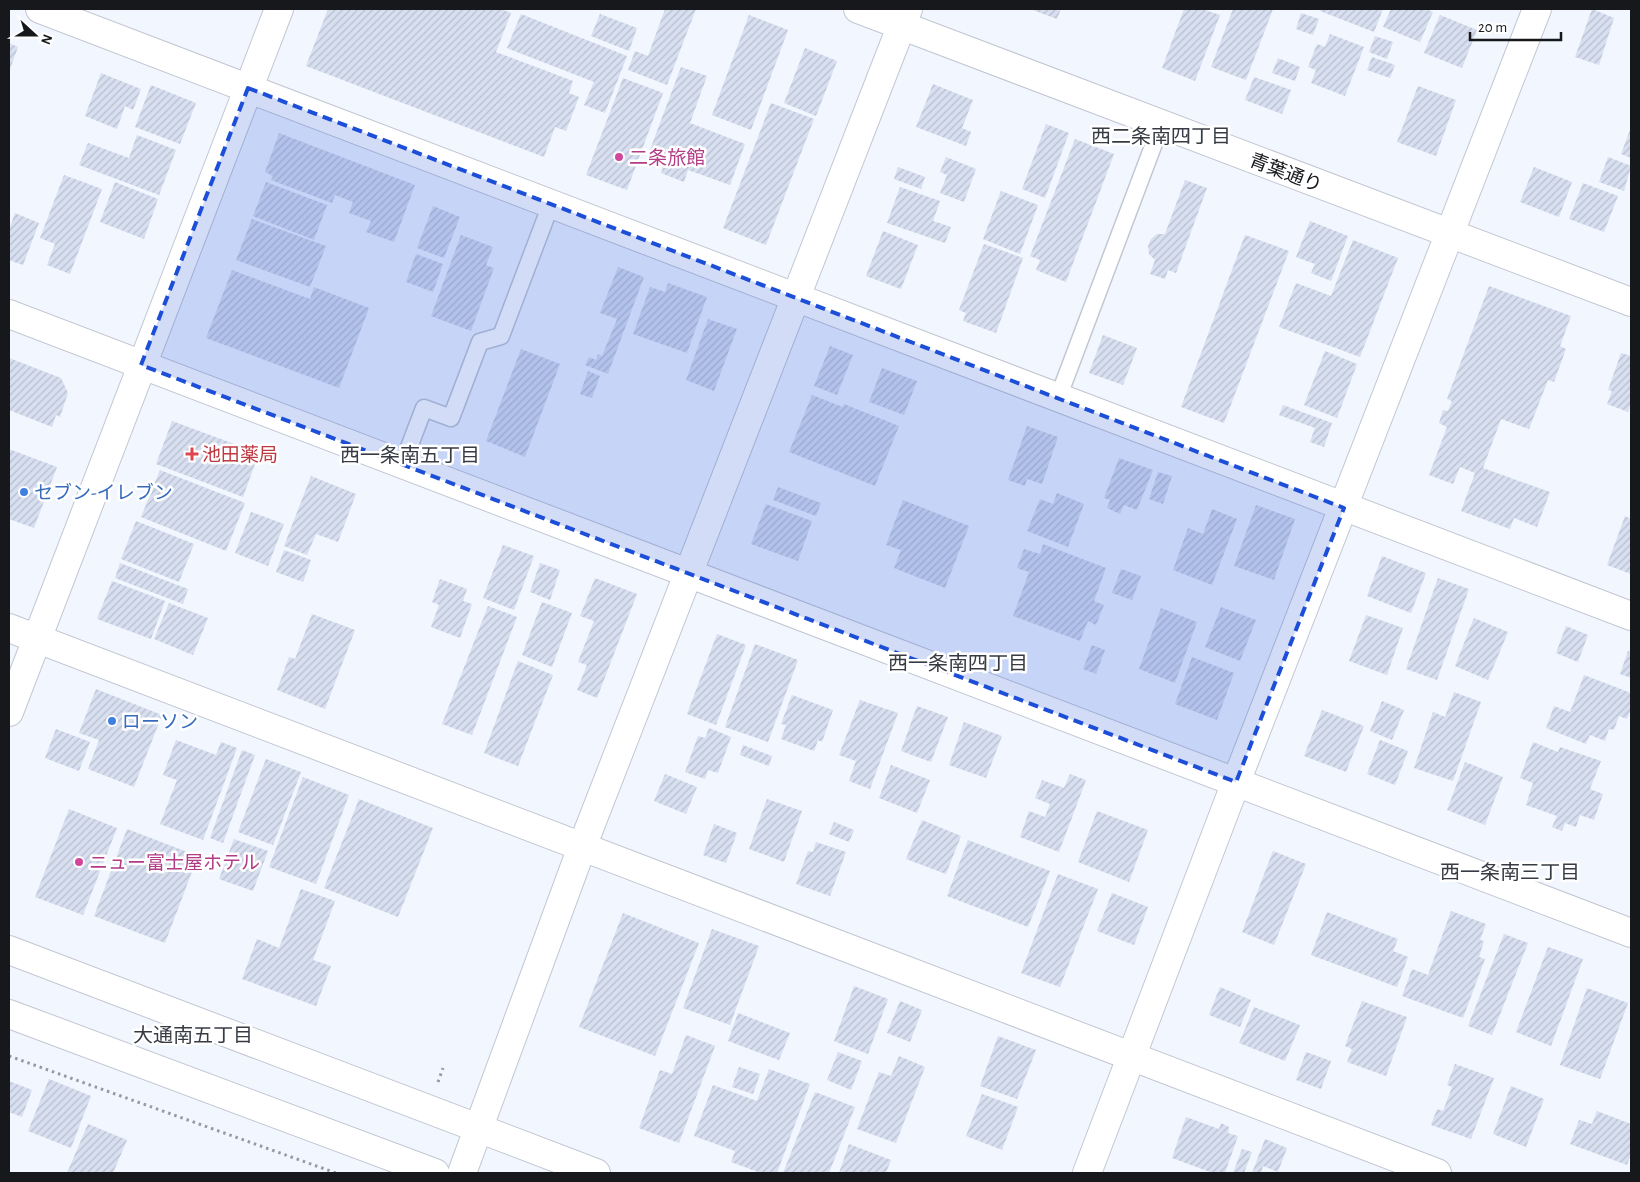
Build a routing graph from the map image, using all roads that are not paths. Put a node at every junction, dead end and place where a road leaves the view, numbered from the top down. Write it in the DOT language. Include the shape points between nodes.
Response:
graph roads {
  1 [pos="40,9"];
  2 [pos="279,9"];
  3 [pos="858,9"];
  4 [pos="1537,9"];
  5 [pos="905,17"];
  6 [pos="248,88"];
  7 [pos="1161,124"];
  8 [pos="551,204"];
  9 [pos="1450,234"];
  10 [pos="796,297"];
  11 [pos="1631,302"];
  12 [pos="9,314"];
  13 [pos="141,365"];
  14 [pos="1058,398"];
  15 [pos="403,463"];
  16 [pos="1344,508"];
  17 [pos="690,572"];
  18 [pos="1631,616"];
  19 [pos="9,628"];
  20 [pos="37,638"];
  21 [pos="9,712"];
  22 [pos="1236,782"];
  23 [pos="582,847"];
  24 [pos="1631,933"];
  25 [pos="9,950"];
  26 [pos="9,1014"];
  27 [pos="1132,1056"];
  28 [pos="478,1128"];
  29 [pos="435,1173"];
  30 [pos="462,1173"];
  31 [pos="596,1173"];
  32 [pos="1087,1173"];
  33 [pos="1437,1173"];
  1 -- 6 [label="street"];
  2 -- 6 [label="street"];
  3 -- 5 [label="street, 青葉通り"];
  4 -- 9 [label="street"];
  5 -- 7 [label="street, 青葉通り"];
  5 -- 10 [label="street"];
  6 -- 8 [label="street"];
  6 -- 13 [label="street"];
  7 -- 9 [label="street, 青葉通り"];
  7 -- 14 [label="lane"];
  8 -- 10 [label="street"];
  8 -- 15 [label="lane" via="501,336 480,342 451,418 424,408"];
  9 -- 11 [label="street, 青葉通り"];
  9 -- 16 [label="street"];
  10 -- 14 [label="street"];
  10 -- 17 [label="street"];
  12 -- 13 [label="street"];
  13 -- 15 [label="street"];
  13 -- 20 [label="street"];
  14 -- 16 [label="street"];
  15 -- 17 [label="street"];
  16 -- 18 [label="street"];
  16 -- 22 [label="street"];
  17 -- 22 [label="street"];
  17 -- 23 [label="street"];
  19 -- 20 [label="street"];
  20 -- 21 [label="street"];
  20 -- 23 [label="street"];
  22 -- 24 [label="street"];
  22 -- 27 [label="street"];
  23 -- 27 [label="street"];
  23 -- 28 [label="street"];
  25 -- 28 [label="street"];
  26 -- 29 [label="street"];
  27 -- 32 [label="street"];
  27 -- 33 [label="street"];
  28 -- 30 [label="street"];
  28 -- 31 [label="street"];
}
